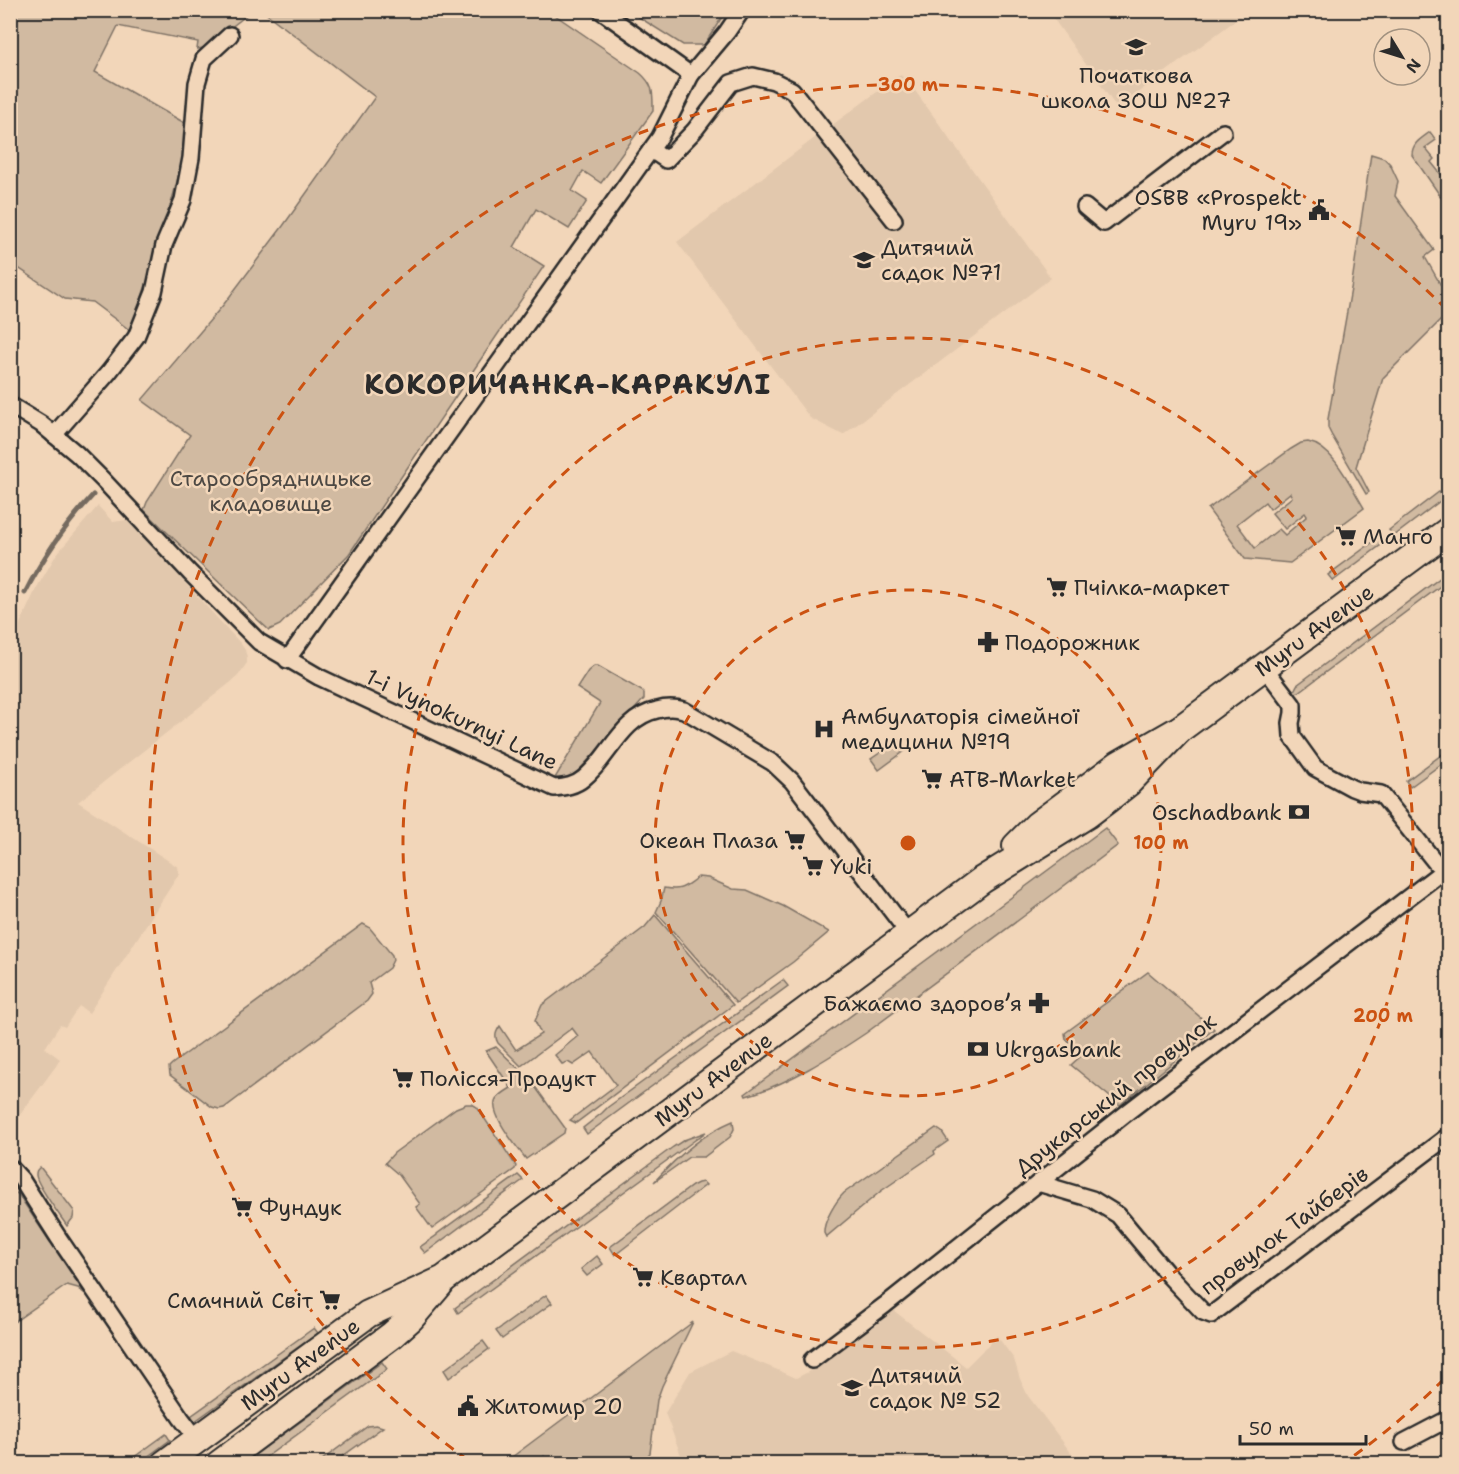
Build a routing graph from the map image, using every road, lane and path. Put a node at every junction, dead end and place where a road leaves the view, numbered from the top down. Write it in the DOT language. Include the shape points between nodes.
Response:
graph roads {
  1 [pos="600,10"];
  2 [pos="742,10"];
  3 [pos="230,35"];
  4 [pos="691,75"];
  5 [pos="1223,132"];
  6 [pos="651,150"];
  7 [pos="1085,207"];
  8 [pos="894,220"];
  9 [pos="10,405"];
  10 [pos="54,435"];
  11 [pos="1449,531"];
  12 [pos="287,660"];
  13 [pos="1264,667"];
  14 [pos="1448,868"];
  15 [pos="909,934"];
  16 [pos="1449,1136"];
  17 [pos="10,1167"];
  18 [pos="1038,1183"];
  19 [pos="444,1279"];
  20 [pos="812,1360"];
  21 [pos="1449,1419"];
  22 [pos="196,1439"];
  23 [pos="1404,1442"];
  24 [pos="164,1464"];
  25 [pos="219,1464"];
  1 -- 4 [label="street"];
  2 -- 4 [label="street"];
  3 -- 10 [label="street" via="204,59 199,75 183,200 164,245 154,292 136,337"];
  4 -- 6 [label="street"];
  5 -- 7 [label="street" via="1104,223"];
  6 -- 8 [label="street" via="666,160 731,83 753,76 774,81 792,90"];
  6 -- 12 [label="street"];
  9 -- 10 [label="street, 1-i Vynokurnyi Lane"];
  10 -- 12 [label="street, 1-i Vynokurnyi Lane" via="103,480 248,633"];
  11 -- 13 [label="main road, Myru Avenue"];
  12 -- 15 [label="street, 1-i Vynokurnyi Lane" via="554,788 571,786 584,778 637,718 663,708 684,710 784,772"];
  13 -- 14 [label="street" via="1293,705 1292,736 1313,766 1352,788 1381,794 1436,863"];
  13 -- 15 [label="main road, Myru Avenue" via="1180,729 1128,783 1087,815 982,880"];
  14 -- 18 [label="street, Друкарський провулок"];
  15 -- 19 [label="main road, Myru Avenue"];
  16 -- 18 [label="street, провулок Тайберів" via="1211,1315 1203,1312 1169,1276 1118,1215 1092,1199"];
  17 -- 22 [label="street"];
  18 -- 20 [label="street, Друкарський провулок"];
  19 -- 22 [label="main road, Myru Avenue" via="373,1311"];
  19 -- 25 [label="main road, Myru Avenue" via="392,1335"];
  21 -- 23 [label="street"];
  22 -- 24 [label="main road, Myru Avenue"];
}
